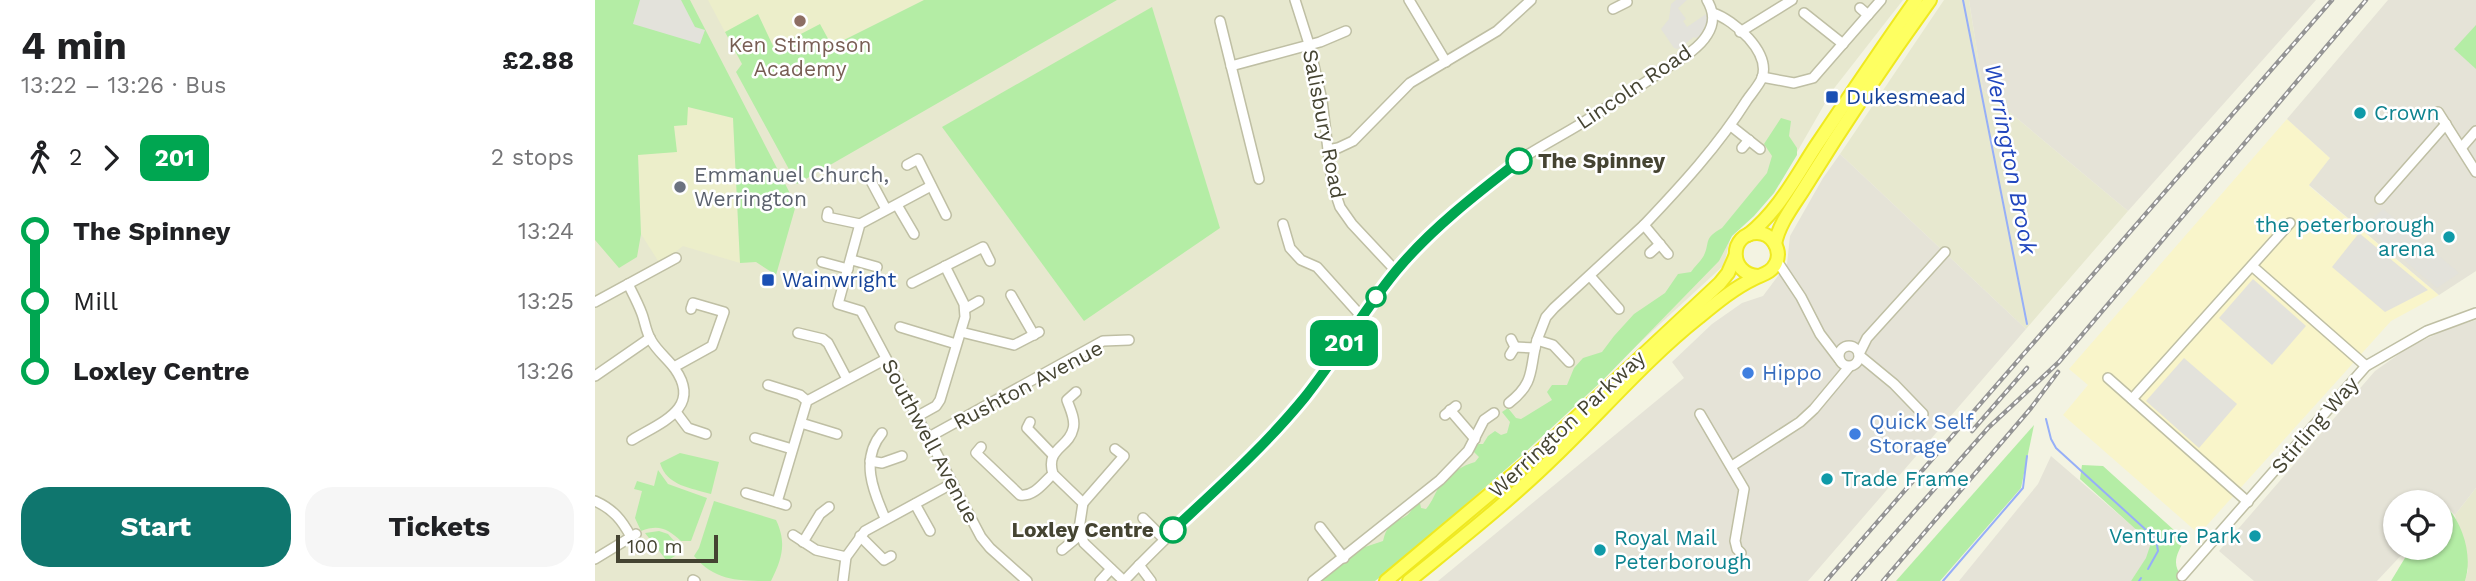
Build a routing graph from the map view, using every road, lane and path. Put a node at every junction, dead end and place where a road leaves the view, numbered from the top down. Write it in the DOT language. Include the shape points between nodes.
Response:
graph roads {
  1 [pos="1295,0"];
  2 [pos="1409,0"];
  3 [pos="1531,0"];
  4 [pos="1707,0"];
  5 [pos="1792,0"];
  6 [pos="1881,0"];
  7 [pos="1916,0"];
  8 [pos="1930,0"];
  9 [pos="1860,8"];
  10 [pos="1713,13"];
  11 [pos="1810,14"];
  12 [pos="1868,15"];
  13 [pos="1220,21"];
  14 [pos="1346,30"];
  15 [pos="1740,32"];
  16 [pos="1309,44"];
  17 [pos="1843,44"];
  18 [pos="1445,62"];
  19 [pos="1231,66"];
  20 [pos="1762,77"];
  21 [pos="2438,112"];
  22 [pos="2446,124"];
  23 [pos="1731,126"];
  24 [pos="2476,131"];
  25 [pos="1749,140"];
  26 [pos="2462,147"];
  27 [pos="1742,148"];
  28 [pos="1760,149"];
  29 [pos="1328,150"];
  30 [pos="907,165"];
  31 [pos="2476,172"];
  32 [pos="1259,178"];
  33 [pos="871,181"];
  34 [pos="931,186"];
  35 [pos="2381,199"];
  36 [pos="897,205"];
  37 [pos="886,209"];
  38 [pos="828,212"];
  39 [pos="946,215"];
  40 [pos="2290,223"];
  41 [pos="860,224"];
  42 [pos="1283,224"];
  43 [pos="1644,225"];
  44 [pos="914,234"];
  45 [pos="1748,235"];
  46 [pos="1660,244"];
  47 [pos="1775,244"];
  48 [pos="1945,252"];
  49 [pos="1650,253"];
  50 [pos="1668,254"];
  51 [pos="1735,257"];
  52 [pos="676,258"];
  53 [pos="990,261"];
  54 [pos="1777,261"];
  55 [pos="822,262"];
  56 [pos="850,265"];
  57 [pos="2252,266"];
  58 [pos="877,267"];
  59 [pos="945,267"];
  60 [pos="1396,271"];
  61 [pos="1762,275"];
  62 [pos="1590,276"];
  63 [pos="912,283"];
  64 [pos="628,284"];
  65 [pos="1792,284"];
  66 [pos="1011,295"];
  67 [pos="1607,295"];
  68 [pos="979,301"];
  69 [pos="595,302"];
  70 [pos="1598,304"];
  71 [pos="691,309"];
  72 [pos="965,309"];
  73 [pos="1619,309"];
  74 [pos="2476,313"];
  75 [pos="1362,317"];
  76 [pos="900,327"];
  77 [pos="961,332"];
  78 [pos="798,333"];
  79 [pos="1820,334"];
  80 [pos="650,338"];
  81 [pos="1867,338"];
  82 [pos="1129,340"];
  83 [pos="956,344"];
  84 [pos="1536,344"];
  85 [pos="1849,346"];
  86 [pos="1512,347"];
  87 [pos="1860,355"];
  88 [pos="886,359"];
  89 [pos="1554,361"];
  90 [pos="1845,364"];
  91 [pos="2366,366"];
  92 [pos="674,368"];
  93 [pos="1878,372"];
  94 [pos="595,376"];
  95 [pos="2108,378"];
  96 [pos="847,379"];
  97 [pos="768,385"];
  98 [pos="1076,392"];
  99 [pos="2132,399"];
  100 [pos="807,401"];
  101 [pos="1509,402"];
  102 [pos="1450,410"];
  103 [pos="676,412"];
  104 [pos="1494,413"];
  105 [pos="1700,414"];
  106 [pos="1923,414"];
  107 [pos="918,416"];
  108 [pos="1030,422"];
  109 [pos="801,423"];
  110 [pos="882,433"];
  111 [pos="706,434"];
  112 [pos="837,434"];
  113 [pos="929,437"];
  114 [pos="755,438"];
  115 [pos="1475,439"];
  116 [pos="632,440"];
  117 [pos="981,447"];
  118 [pos="792,449"];
  119 [pos="1115,449"];
  120 [pos="1053,455"];
  121 [pos="901,456"];
  122 [pos="870,461"];
  123 [pos="1732,466"];
  124 [pos="1053,474"];
  125 [pos="953,483"];
  126 [pos="746,493"];
  127 [pos="595,501"];
  128 [pos="2248,502"];
  129 [pos="1083,503"];
  130 [pos="915,504"];
  131 [pos="829,506"];
  132 [pos="885,518"];
  133 [pos="1143,518"];
  134 [pos="1318,525"];
  135 [pos="930,531"];
  136 [pos="1080,535"];
  137 [pos="793,536"];
  138 [pos="860,536"];
  139 [pos="1164,539"];
  140 [pos="803,542"];
  141 [pos="1062,550"];
  142 [pos="1741,553"];
  143 [pos="891,556"];
  144 [pos="846,557"];
  145 [pos="1344,558"];
  146 [pos="595,559"];
  147 [pos="1139,565"];
  148 [pos="1111,569"];
  149 [pos="2182,576"];
  150 [pos="843,581"];
  151 [pos="1027,581"];
  152 [pos="1100,581"];
  153 [pos="1124,581"];
  154 [pos="1151,581"];
  155 [pos="1313,581"];
  156 [pos="1386,581"];
  157 [pos="1409,581"];
  1 -- 16 [label="street, Salisbury Road"];
  2 -- 18 [label="street"];
  3 -- 18 [label="street" via="1497,31"];
  4 -- 10 [label="street"];
  5 -- 15 [label="street"];
  6 -- 12 [label="street"];
  7 -- 45 [label="highway" via="1787,194"];
  8 -- 47 [label="highway" via="1817,167 1786,216"];
  9 -- 12 [label="street"];
  10 -- 15 [label="street"];
  10 -- 60 [label="street, Lincoln Road" via="1708,34 1689,52 1519,161"];
  11 -- 17 [label="street"];
  12 -- 17 [label="street"];
  13 -- 19 [label="street"];
  14 -- 16 [label="street"];
  15 -- 20 [label="street" via="1756,48"];
  16 -- 19 [label="street"];
  16 -- 29 [label="street, Salisbury Road"];
  17 -- 20 [label="street" via="1806,81"];
  18 -- 29 [label="street" via="1403,89 1353,141"];
  19 -- 32 [label="street"];
  20 -- 23 [label="street"];
  21 -- 22 [label="street"];
  22 -- 26 [label="street"];
  22 -- 35 [label="street"];
  23 -- 25 [label="street"];
  23 -- 43 [label="street"];
  24 -- 26 [label="street"];
  25 -- 27 [label="street"];
  25 -- 28 [label="street"];
  26 -- 31 [label="street"];
  29 -- 60 [label="street, Salisbury Road" via="1340,208"];
  30 -- 34 [label="street" via="918,159"];
  33 -- 37 [label="street"];
  34 -- 36 [label="street"];
  34 -- 39 [label="street"];
  36 -- 37 [label="street"];
  36 -- 44 [label="street"];
  37 -- 41 [label="street"];
  38 -- 41 [label="street" via="827,217"];
  40 -- 57 [label="street"];
  41 -- 56 [label="street"];
  42 -- 75 [label="street" via="1290,248 1317,267"];
  43 -- 46 [label="street"];
  43 -- 62 [label="street"];
  45 -- 47 [label="highway" via="1760,233"];
  45 -- 51 [label="highway" via="1738,244"];
  46 -- 49 [label="street"];
  46 -- 50 [label="street"];
  47 -- 54 [label="highway"];
  48 -- 81 [label="street"];
  51 -- 61 [label="highway" via="1746,273"];
  51 -- 156 [label="highway, Werrington Parkway" via="1720,283 1534,457"];
  52 -- 64 [label="street"];
  53 -- 59 [label="street" via="983,247"];
  54 -- 61 [label="highway"];
  54 -- 65 [label="street"];
  55 -- 56 [label="street"];
  56 -- 58 [label="street"];
  56 -- 88 [label="street, Southwell Avenue" via="838,304 861,311"];
  57 -- 91 [label="street"];
  57 -- 99 [label="street"];
  59 -- 63 [label="street"];
  59 -- 72 [label="street"];
  60 -- 75 [label="street, Lincoln Road"];
  61 -- 65 [label="street"];
  61 -- 157 [label="highway, Werrington Parkway" via="1694,321 1552,460"];
  62 -- 67 [label="street"];
  62 -- 84 [label="street" via="1553,308"];
  64 -- 69 [label="street"];
  64 -- 80 [label="street"];
  65 -- 79 [label="street"];
  66 -- 77 [label="street" via="1036,334 1014,345"];
  67 -- 70 [label="street"];
  67 -- 73 [label="street"];
  68 -- 72 [label="street"];
  71 -- 92 [label="street" via="693,303 724,312 712,346"];
  72 -- 77 [label="street"];
  74 -- 91 [label="street, Stirling Way" via="2427,331"];
  75 -- 139 [label="street, Lincoln Road" via="1285,420"];
  76 -- 83 [label="street"];
  77 -- 83 [label="street"];
  78 -- 96 [label="street" via="828,342"];
  79 -- 85 [label="street"];
  79 -- 90 [label="street"];
  80 -- 92 [label="street"];
  80 -- 94 [label="street"];
  81 -- 85 [label="street"];
  81 -- 87 [label="street"];
  82 -- 113 [label="street, Rushton Avenue" via="1103,341"];
  83 -- 107 [label="street" via="940,400"];
  84 -- 86 [label="street"];
  84 -- 89 [label="street" via="1553,345 1566,358"];
  84 -- 101 [label="street" via="1531,378"];
  85 -- 87 [label="street"];
  85 -- 90 [label="street" via="1841,349"];
  87 -- 90 [label="street" via="1858,362"];
  87 -- 93 [label="street"];
  88 -- 96 [label="street"];
  88 -- 107 [label="street, Southwell Avenue"];
  90 -- 93 [label="street"];
  90 -- 123 [label="street" via="1800,422"];
  91 -- 128 [label="street, Stirling Way"];
  92 -- 103 [label="street" via="685,395"];
  93 -- 106 [label="street"];
  95 -- 99 [label="street"];
  96 -- 100 [label="street"];
  97 -- 100 [label="street"];
  98 -- 120 [label="street" via="1067,400 1073,432"];
  99 -- 128 [label="street"];
  100 -- 109 [label="street"];
  102 -- 115 [label="street"];
  103 -- 111 [label="street" via="688,428"];
  103 -- 116 [label="street"];
  104 -- 115 [label="street" via="1484,420"];
  105 -- 123 [label="street"];
  107 -- 113 [label="street, Southwell Avenue"];
  108 -- 120 [label="street" via="1027,428"];
  109 -- 112 [label="street"];
  109 -- 118 [label="street"];
  110 -- 122 [label="street"];
  113 -- 125 [label="street, Southwell Avenue"];
  114 -- 118 [label="street"];
  115 -- 145 [label="street" via="1440,480"];
  117 -- 124 [label="street" via="976,453 1020,495 1032,494"];
  118 -- 126 [label="street" via="781,504"];
  119 -- 129 [label="street" via="1123,456"];
  120 -- 124 [label="street"];
  121 -- 122 [label="street" via="882,463"];
  122 -- 132 [label="street" via="872,485"];
  123 -- 142 [label="street" via="1744,489 1735,541"];
  124 -- 129 [label="street"];
  125 -- 130 [label="street"];
  125 -- 151 [label="street, Southwell Avenue" via="981,537"];
  127 -- 146 [label="street" via="616,514 634,536"];
  128 -- 149 [label="street, Stirling Way"];
  129 -- 136 [label="street"];
  130 -- 132 [label="street"];
  130 -- 135 [label="street"];
  131 -- 140 [label="street"];
  132 -- 138 [label="street"];
  133 -- 139 [label="street"];
  134 -- 145 [label="street"];
  136 -- 141 [label="street"];
  136 -- 148 [label="street"];
  137 -- 140 [label="street"];
  138 -- 143 [label="street" via="884,560"];
  138 -- 144 [label="street"];
  139 -- 147 [label="street, Lincoln Road"];
  140 -- 144 [label="street"];
  144 -- 150 [label="street"];
  145 -- 155 [label="street"];
  147 -- 153 [label="street, Lincoln Road"];
  147 -- 154 [label="street"];
  148 -- 152 [label="street"];
  148 -- 153 [label="street"];
}
